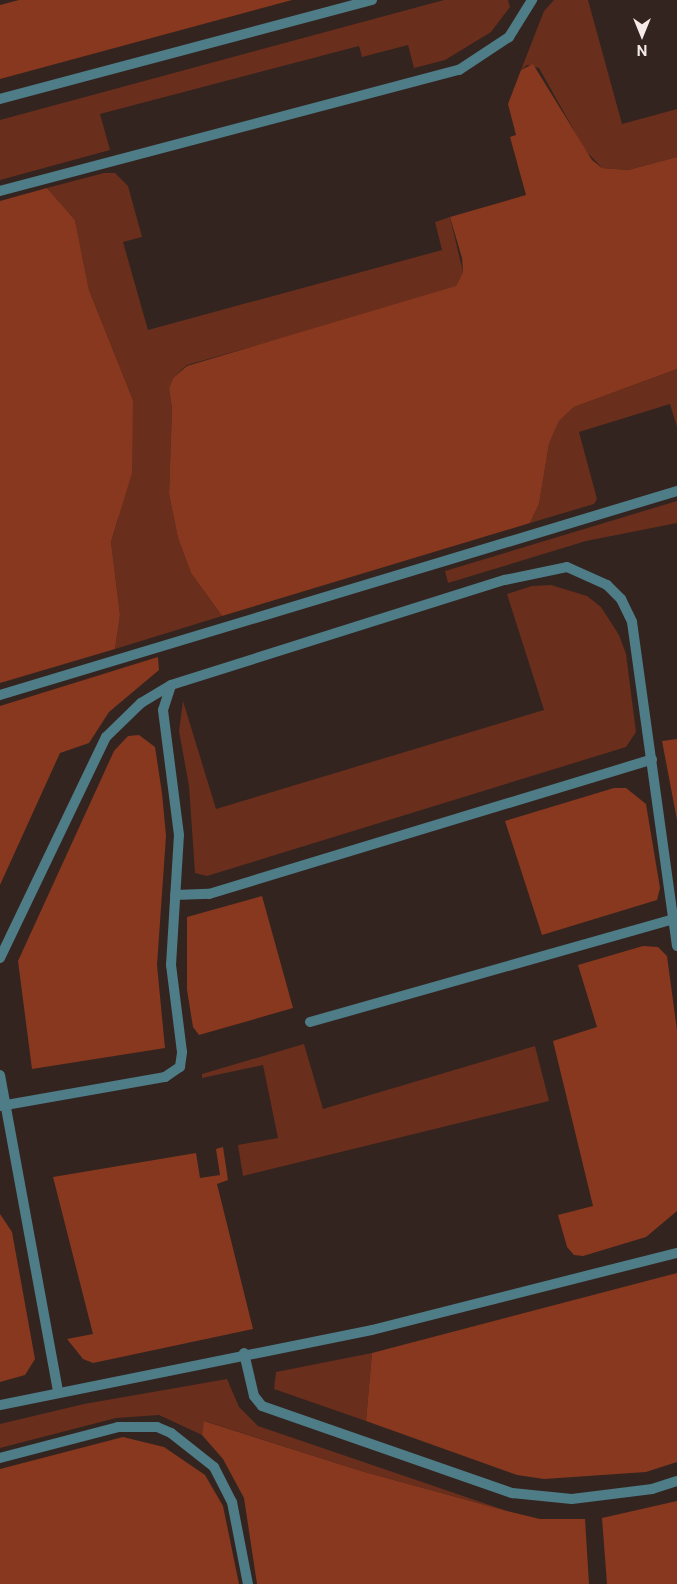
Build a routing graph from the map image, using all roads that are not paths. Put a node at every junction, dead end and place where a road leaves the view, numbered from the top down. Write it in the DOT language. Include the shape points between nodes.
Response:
graph roads {
  1 [pos="372,0"];
  2 [pos="532,0"];
  3 [pos="0,99"];
  4 [pos="0,191"];
  5 [pos="677,491"];
  6 [pos="171,685"];
  7 [pos="0,696"];
  8 [pos="652,759"];
  9 [pos="175,895"];
  10 [pos="675,919"];
  11 [pos="677,946"];
  12 [pos="0,958"];
  13 [pos="310,1022"];
  14 [pos="0,1075"];
  15 [pos="3,1105"];
  16 [pos="677,1253"];
  17 [pos="244,1353"];
  18 [pos="58,1391"];
  19 [pos="0,1405"];
  20 [pos="0,1458"];
  21 [pos="677,1481"];
  22 [pos="248,1584"];
  1 -- 3 [label="lane"];
  2 -- 4 [label="lane" via="509,37 459,70"];
  5 -- 7 [label="lane"];
  6 -- 8 [label="lane" via="505,580 567,567 607,586 621,599 632,622"];
  6 -- 9 [label="lane" via="163,710 180,835"];
  6 -- 12 [label="lane" via="141,704 106,736"];
  8 -- 9 [label="lane" via="210,894"];
  8 -- 10 [label="lane"];
  9 -- 15 [label="lane" via="171,965 182,1052 180,1067 165,1077"];
  10 -- 11 [label="lane"];
  10 -- 13 [label="lane"];
  14 -- 15 [label="lane"];
  15 -- 18 [label="lane"];
  16 -- 17 [label="lane" via="372,1330"];
  17 -- 18 [label="lane"];
  17 -- 21 [label="lane" via="254,1396 262,1406 512,1493 572,1499 652,1489"];
  18 -- 19 [label="lane"];
  20 -- 22 [label="lane" via="118,1427 157,1427 171,1434 214,1466 232,1502"];
}
